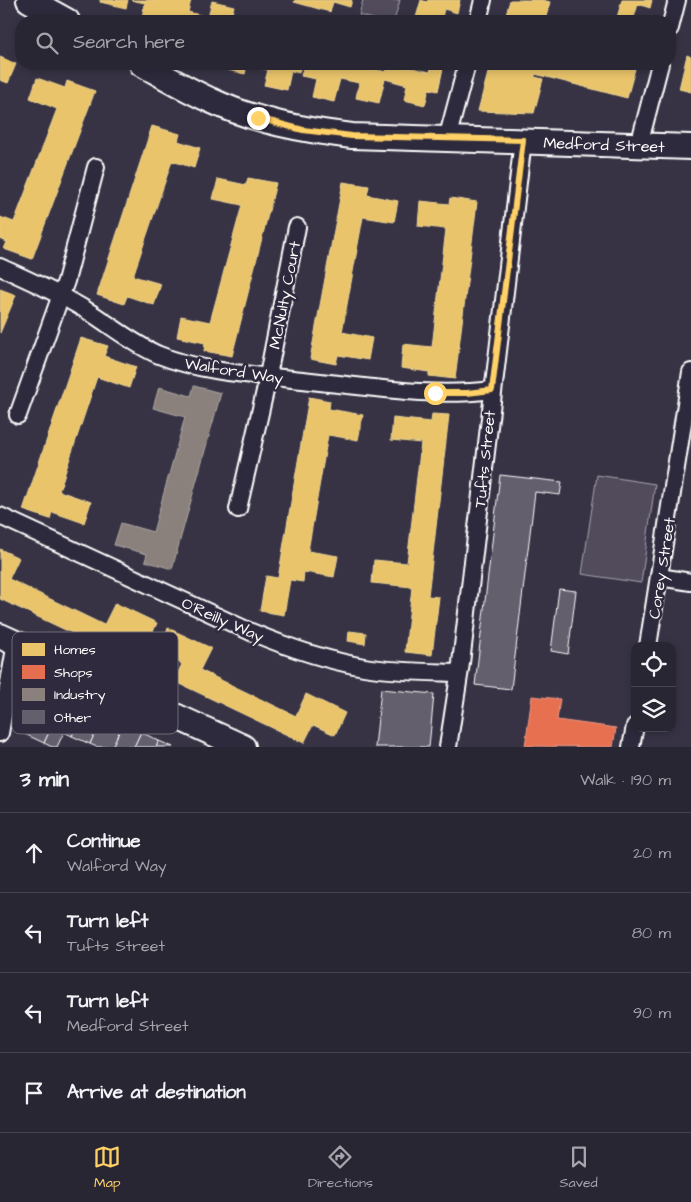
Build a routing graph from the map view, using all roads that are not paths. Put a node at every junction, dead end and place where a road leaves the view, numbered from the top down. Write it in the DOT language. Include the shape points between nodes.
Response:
graph roads {
  1 [pos="483,0"];
  2 [pos="677,0"];
  3 [pos="40,3"];
  4 [pos="58,15"];
  5 [pos="479,15"];
  6 [pos="673,15"];
  7 [pos="153,70"];
  8 [pos="465,70"];
  9 [pos="658,70"];
  10 [pos="447,139"];
  11 [pos="523,140"];
  12 [pos="639,145"];
  13 [pos="691,147"];
  14 [pos="96,167"];
  15 [pos="297,227"];
  16 [pos="0,267"];
  17 [pos="60,296"];
  18 [pos="691,372"];
  19 [pos="268,376"];
  20 [pos="492,390"];
  21 [pos="690,391"];
  22 [pos="18,415"];
  23 [pos="238,509"];
  24 [pos="0,516"];
  25 [pos="659,577"];
  26 [pos="691,582"];
  27 [pos="8,640"];
  28 [pos="649,642"];
  29 [pos="459,673"];
  30 [pos="178,717"];
  31 [pos="634,732"];
  32 [pos="0,733"];
  33 [pos="243,747"];
  34 [pos="448,747"];
  35 [pos="631,747"];
  1 -- 5 [label="street"];
  2 -- 6 [label="street"];
  3 -- 4 [label="main road"];
  7 -- 10 [label="main road, Medford Street" via="211,101 303,130 352,136"];
  8 -- 10 [label="street"];
  9 -- 12 [label="street"];
  10 -- 11 [label="main road, Medford Street"];
  11 -- 12 [label="main road, Medford Street"];
  11 -- 20 [label="street, Tufts Street"];
  12 -- 13 [label="main road, Medford Street"];
  14 -- 17 [label="street"];
  15 -- 19 [label="street, McNulty Court"];
  16 -- 17 [label="street, Walford Way"];
  17 -- 19 [label="street, Walford Way" via="159,354 198,367"];
  17 -- 22 [label="street"];
  18 -- 21 [label="street, Corey Street"];
  19 -- 20 [label="street, Walford Way" via="435,393"];
  19 -- 23 [label="street, McNulty Court"];
  20 -- 29 [label="street, Tufts Street"];
  21 -- 25 [label="street, Corey Street"];
  24 -- 29 [label="street, O'Reilly Way" via="287,647 365,667"];
  25 -- 26 [label="street"];
  25 -- 28 [label="street, Corey Street"];
  27 -- 32 [label="street"];
  29 -- 34 [label="street, Tufts Street"];
  30 -- 33 [label="main road"];
  31 -- 35 [label="street"];
}
